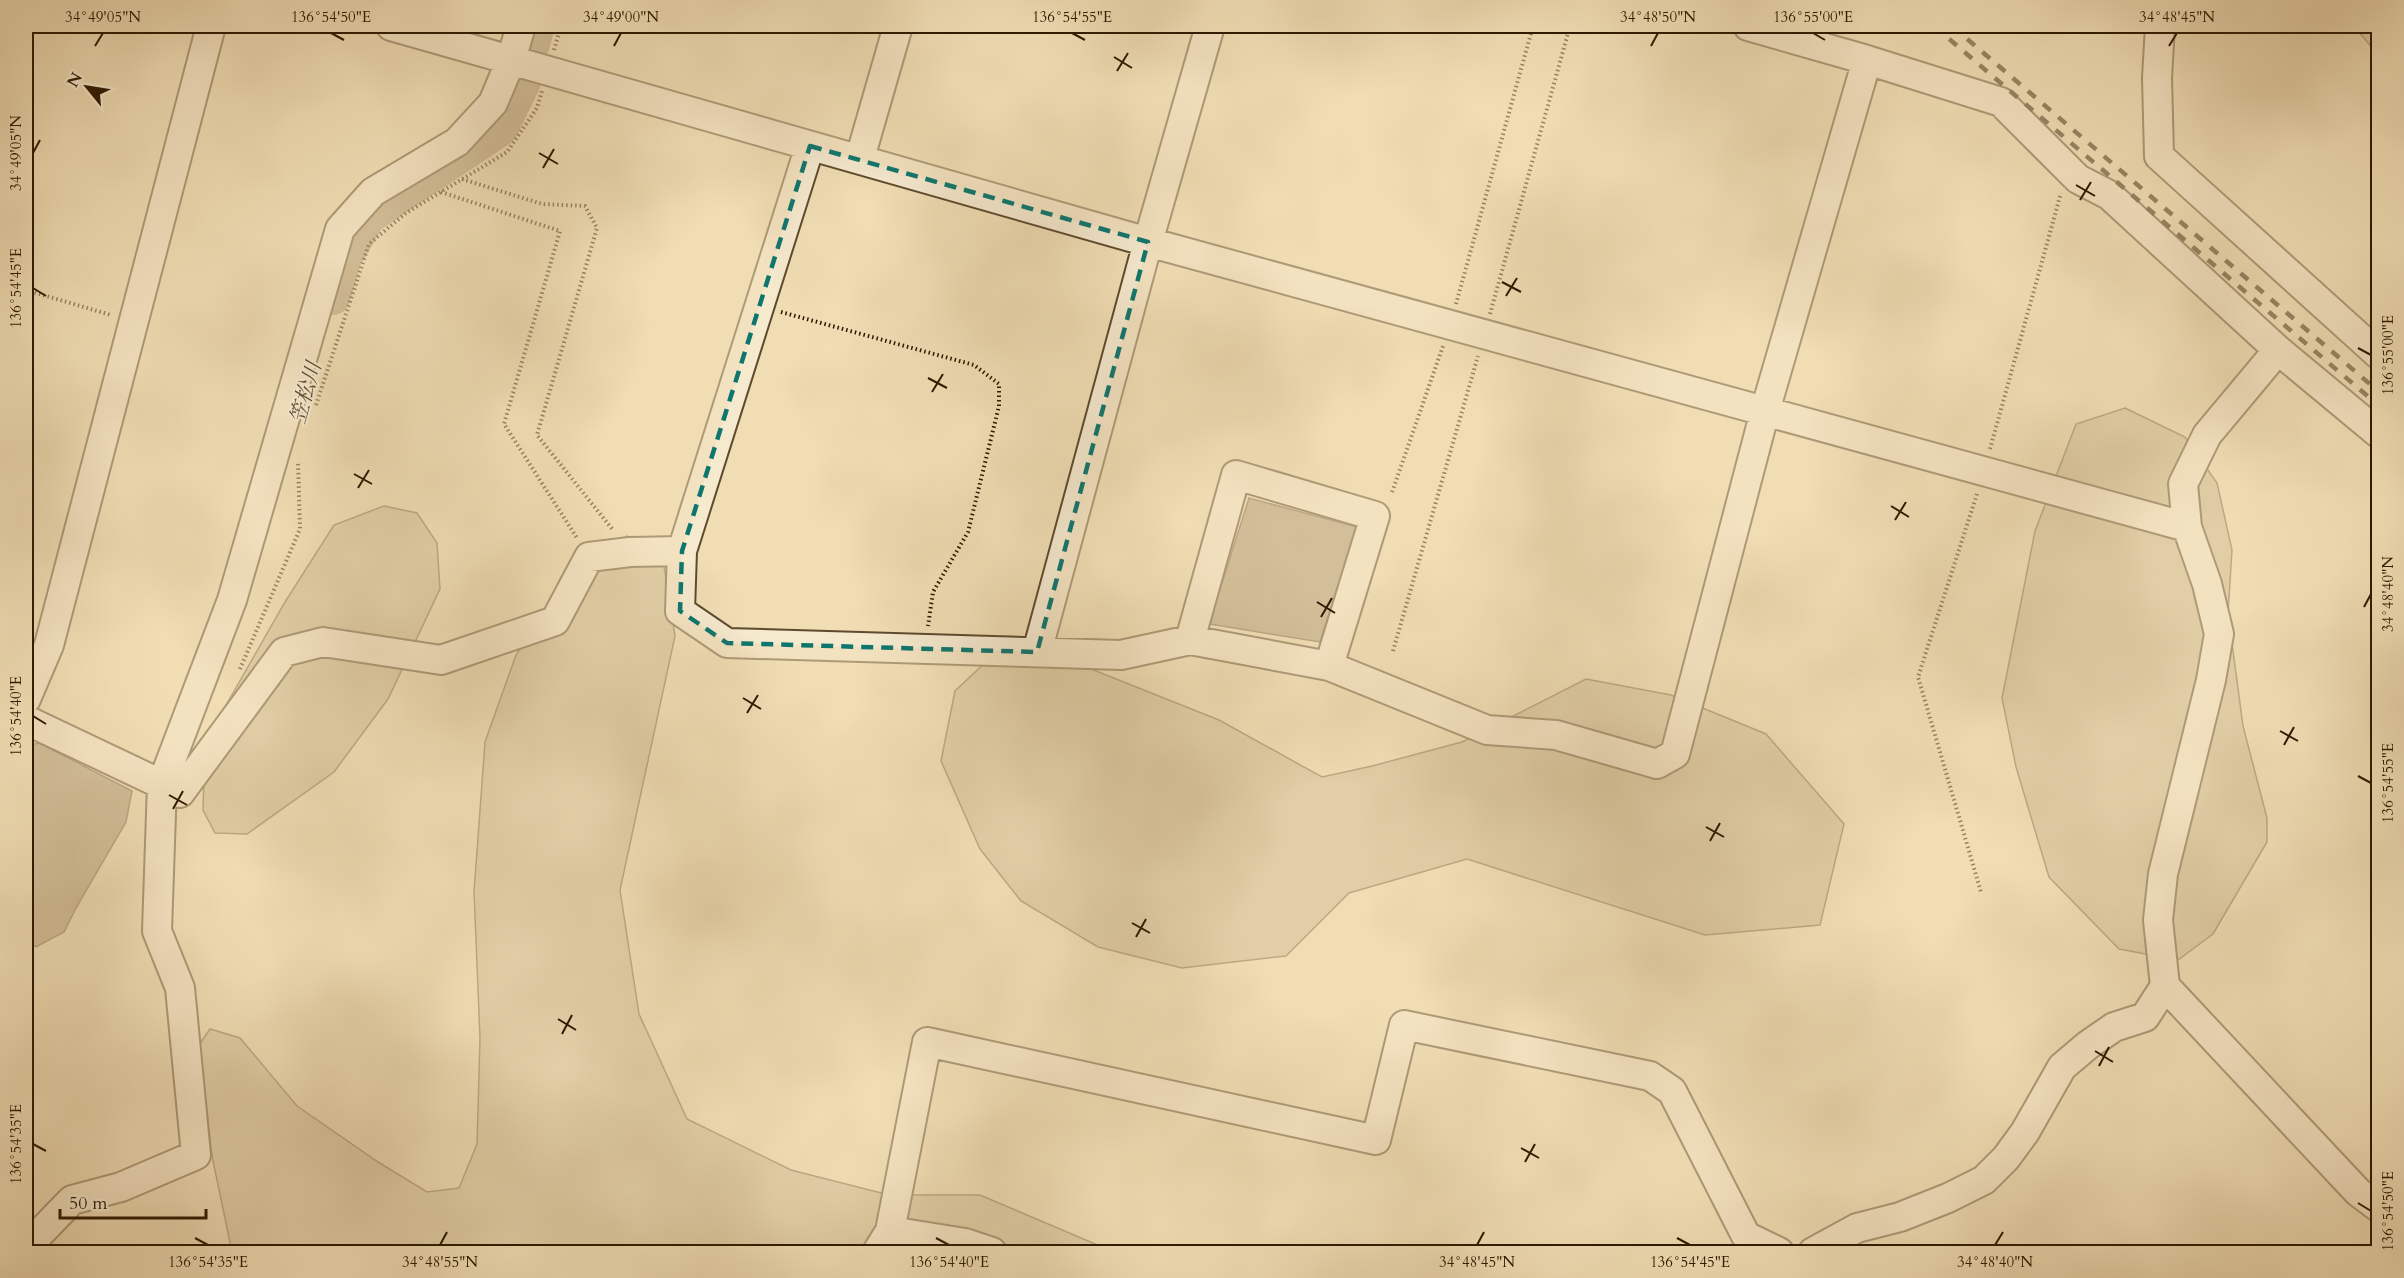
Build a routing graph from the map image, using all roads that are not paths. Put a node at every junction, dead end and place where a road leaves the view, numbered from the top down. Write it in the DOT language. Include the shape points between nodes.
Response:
graph roads {
  1 [pos="211,26"];
  2 [pos="391,26"];
  3 [pos="521,26"];
  4 [pos="898,26"];
  5 [pos="1210,26"];
  6 [pos="1748,26"];
  7 [pos="2160,26"];
  8 [pos="511,60"];
  9 [pos="1867,60"];
  10 [pos="810,146"];
  11 [pos="860,158"];
  12 [pos="1148,242"];
  13 [pos="2278,350"];
  14 [pos="2379,354"];
  15 [pos="1765,411"];
  16 [pos="2379,433"];
  17 [pos="2187,527"];
  18 [pos="682,551"];
  19 [pos="1190,640"];
  20 [pos="1037,652"];
  21 [pos="1329,666"];
  22 [pos="26,699"];
  23 [pos="26,720"];
  24 [pos="162,784"];
  25 [pos="2165,986"];
  26 [pos="2379,1207"];
  27 [pos="31,1241"];
  28 [pos="884,1242"];
  29 [pos="992,1252"];
  30 [pos="1779,1252"];
  31 [pos="1813,1252"];
  1 -- 22 [label="street" via="49,645"];
  2 -- 8 [label="street"];
  3 -- 8 [label="street"];
  4 -- 11 [label="street"];
  5 -- 12 [label="street"];
  6 -- 9 [label="street"];
  7 -- 14 [label="street" via="2159,156"];
  8 -- 10 [label="street"];
  8 -- 24 [label="street" via="493,103 458,142 373,192 340,230 232,600"];
  9 -- 13 [label="street" via="2001,102 2078,179 2109,195"];
  9 -- 15 [label="street"];
  10 -- 11 [label="street"];
  10 -- 18 [label="street"];
  11 -- 12 [label="street"];
  12 -- 15 [label="street"];
  12 -- 20 [label="street"];
  13 -- 16 [label="street"];
  13 -- 17 [label="street" via="2207,435 2182,484"];
  15 -- 17 [label="street"];
  15 -- 21 [label="street" via="1674,754 1657,764 1556,735 1486,730"];
  17 -- 25 [label="street" via="2219,634 2163,874 2158,920"];
  18 -- 20 [label="street" via="680,611 727,643"];
  18 -- 24 [label="street" via="589,557 555,621 441,660 323,642 284,652 180,793"];
  19 -- 20 [label="street" via="1121,656"];
  19 -- 21 [label="street"];
  19 -- 21 [label="street" via="1236,476 1375,516"];
  23 -- 24 [label="street"];
  24 -- 27 [label="street" via="157,931 180,988 196,1155 121,1187 72,1200"];
  25 -- 26 [label="street" via="2358,1192"];
  25 -- 31 [label="street" via="2145,1017 2114,1027 2062,1067 2025,1132 1984,1180 1900,1217 1857,1228"];
  28 -- 29 [label="street" via="965,1243"];
  28 -- 30 [label="street" via="927,1042 1376,1140 1404,1025 1650,1076 1672,1091 1746,1236"];
}
